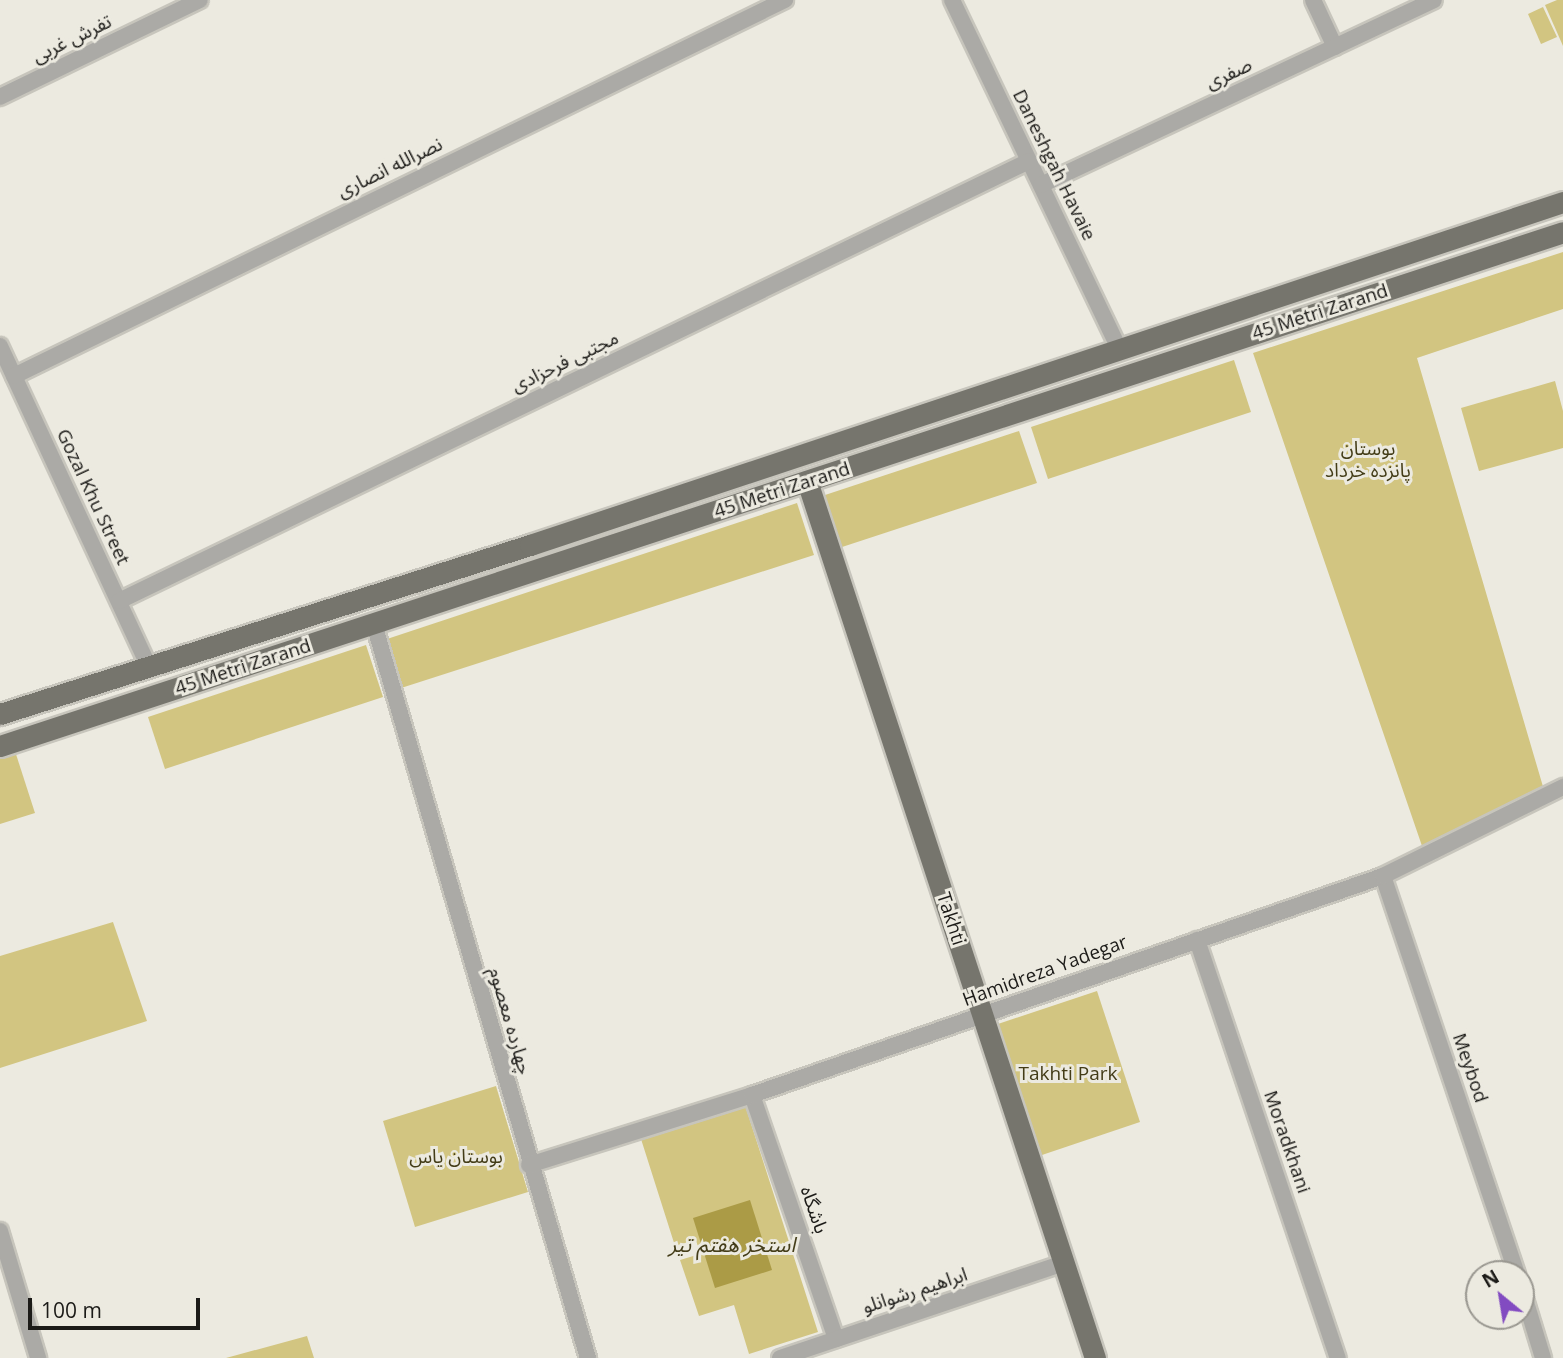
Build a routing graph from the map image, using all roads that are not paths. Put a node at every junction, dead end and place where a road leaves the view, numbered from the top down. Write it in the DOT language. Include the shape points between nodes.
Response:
graph roads {
  1 [pos="200,0"];
  2 [pos="785,0"];
  3 [pos="951,0"];
  4 [pos="1313,0"];
  5 [pos="1434,0"];
  6 [pos="1335,47"];
  7 [pos="0,97"];
  8 [pos="1029,162"];
  9 [pos="1041,185"];
  10 [pos="1563,202"];
  11 [pos="1563,232"];
  12 [pos="1206,320"];
  13 [pos="0,346"];
  14 [pos="1119,349"];
  15 [pos="1207,349"];
  16 [pos="1049,371"];
  17 [pos="1131,373"];
  18 [pos="14,376"];
  19 [pos="1058,397"];
  20 [pos="807,481"];
  21 [pos="119,601"];
  22 [pos="374,624"];
  23 [pos="148,665"];
  24 [pos="0,713"];
  25 [pos="0,746"];
  26 [pos="1563,787"];
  27 [pos="1383,876"];
  28 [pos="1197,940"];
  29 [pos="982,1016"];
  30 [pos="752,1095"];
  31 [pos="529,1165"];
  32 [pos="0,1231"];
  33 [pos="1512,1260"];
  34 [pos="1064,1263"];
  35 [pos="1534,1330"];
  36 [pos="835,1339"];
  37 [pos="38,1358"];
  38 [pos="588,1358"];
  39 [pos="780,1358"];
  40 [pos="1095,1358"];
  41 [pos="1338,1358"];
  42 [pos="1543,1358"];
  1 -- 7 [label="street, تفرش غربی"];
  2 -- 18 [label="street, نصرالله انصاری"];
  3 -- 8 [label="street, Daneshgah Havaie"];
  4 -- 6 [label="street"];
  5 -- 6 [label="street, صفری"];
  6 -- 9 [label="street, صفری"];
  8 -- 9 [label="street, Daneshgah Havaie"];
  8 -- 21 [label="street, مجتبی فرحزادی"];
  9 -- 14 [label="street, Daneshgah Havaie"];
  10 -- 12 [label="main road, 45 Metri Zarand"];
  11 -- 15 [label="main road, 45 Metri Zarand"];
  12 -- 14 [label="main road, 45 Metri Zarand"];
  12 -- 15 [label="main road" via="1189,339"];
  13 -- 18 [label="street, Gozal Khu Street"];
  14 -- 16 [label="main road, 45 Metri Zarand"];
  14 -- 17 [label="main road"];
  15 -- 17 [label="main road, 45 Metri Zarand"];
  16 -- 19 [label="main road" via="1066,380"];
  16 -- 23 [label="main road, 45 Metri Zarand" via="530,545"];
  17 -- 19 [label="main road, 45 Metri Zarand"];
  18 -- 21 [label="street, Gozal Khu Street"];
  19 -- 20 [label="main road, 45 Metri Zarand"];
  20 -- 22 [label="main road, 45 Metri Zarand"];
  20 -- 29 [label="main road, Takhti"];
  21 -- 23 [label="street, Gozal Khu Street"];
  22 -- 25 [label="main road, 45 Metri Zarand"];
  22 -- 31 [label="street, چهارده معصوم"];
  23 -- 24 [label="main road, 45 Metri Zarand"];
  26 -- 27 [label="street, Hamidreza Yadegar"];
  27 -- 28 [label="street, Hamidreza Yadegar"];
  27 -- 33 [label="street, Meybod"];
  28 -- 29 [label="street, Hamidreza Yadegar"];
  28 -- 41 [label="street, Moradkhani"];
  29 -- 30 [label="street, Hamidreza Yadegar"];
  29 -- 34 [label="main road, Takhti"];
  30 -- 31 [label="street, Hamidreza Yadegar"];
  30 -- 36 [label="street, باشگاه"];
  31 -- 38 [label="street, چهارده معصوم"];
  32 -- 37 [label="street"];
  34 -- 36 [label="street, ابراهیم رشوانلو"];
  34 -- 40 [label="main road, Takhti"];
  35 -- 42 [label="street"];
  36 -- 39 [label="street, ابراهیم رشوانلو"];
}
